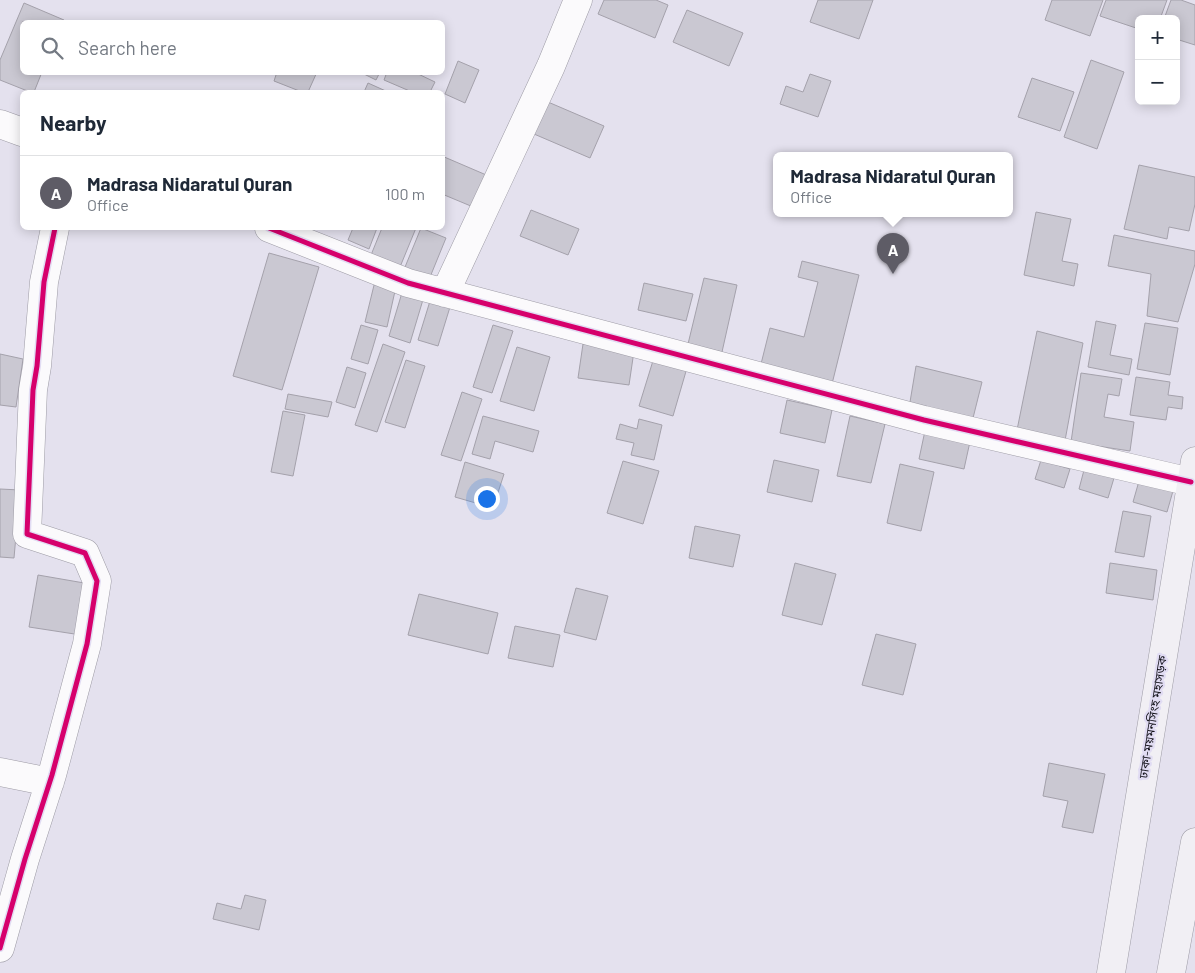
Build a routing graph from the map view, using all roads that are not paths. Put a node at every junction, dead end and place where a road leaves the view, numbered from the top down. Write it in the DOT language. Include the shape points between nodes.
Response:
graph roads {
  1 [pos="578,0"];
  2 [pos="0,124"];
  3 [pos="20,131"];
  4 [pos="55,230"];
  5 [pos="274,230"];
  6 [pos="445,293"];
  7 [pos="1193,471"];
  8 [pos="0,772"];
  9 [pos="50,782"];
  10 [pos="1195,842"];
  11 [pos="0,948"];
  12 [pos="1111,973"];
  13 [pos="1171,973"];
  1 -- 6 [label="street" via="551,66"];
  2 -- 3 [label="street"];
  4 -- 9 [label="street" via="44,282 33,390 27,534 85,553 97,580 87,644"];
  5 -- 6 [label="street" via="408,283"];
  6 -- 7 [label="street" via="924,420"];
  7 -- 12 [label="main road, ঢাকা-ময়মনসিংহ মহাসড়ক"];
  8 -- 9 [label="street"];
  9 -- 11 [label="street"];
  10 -- 13 [label="main road"];
}
